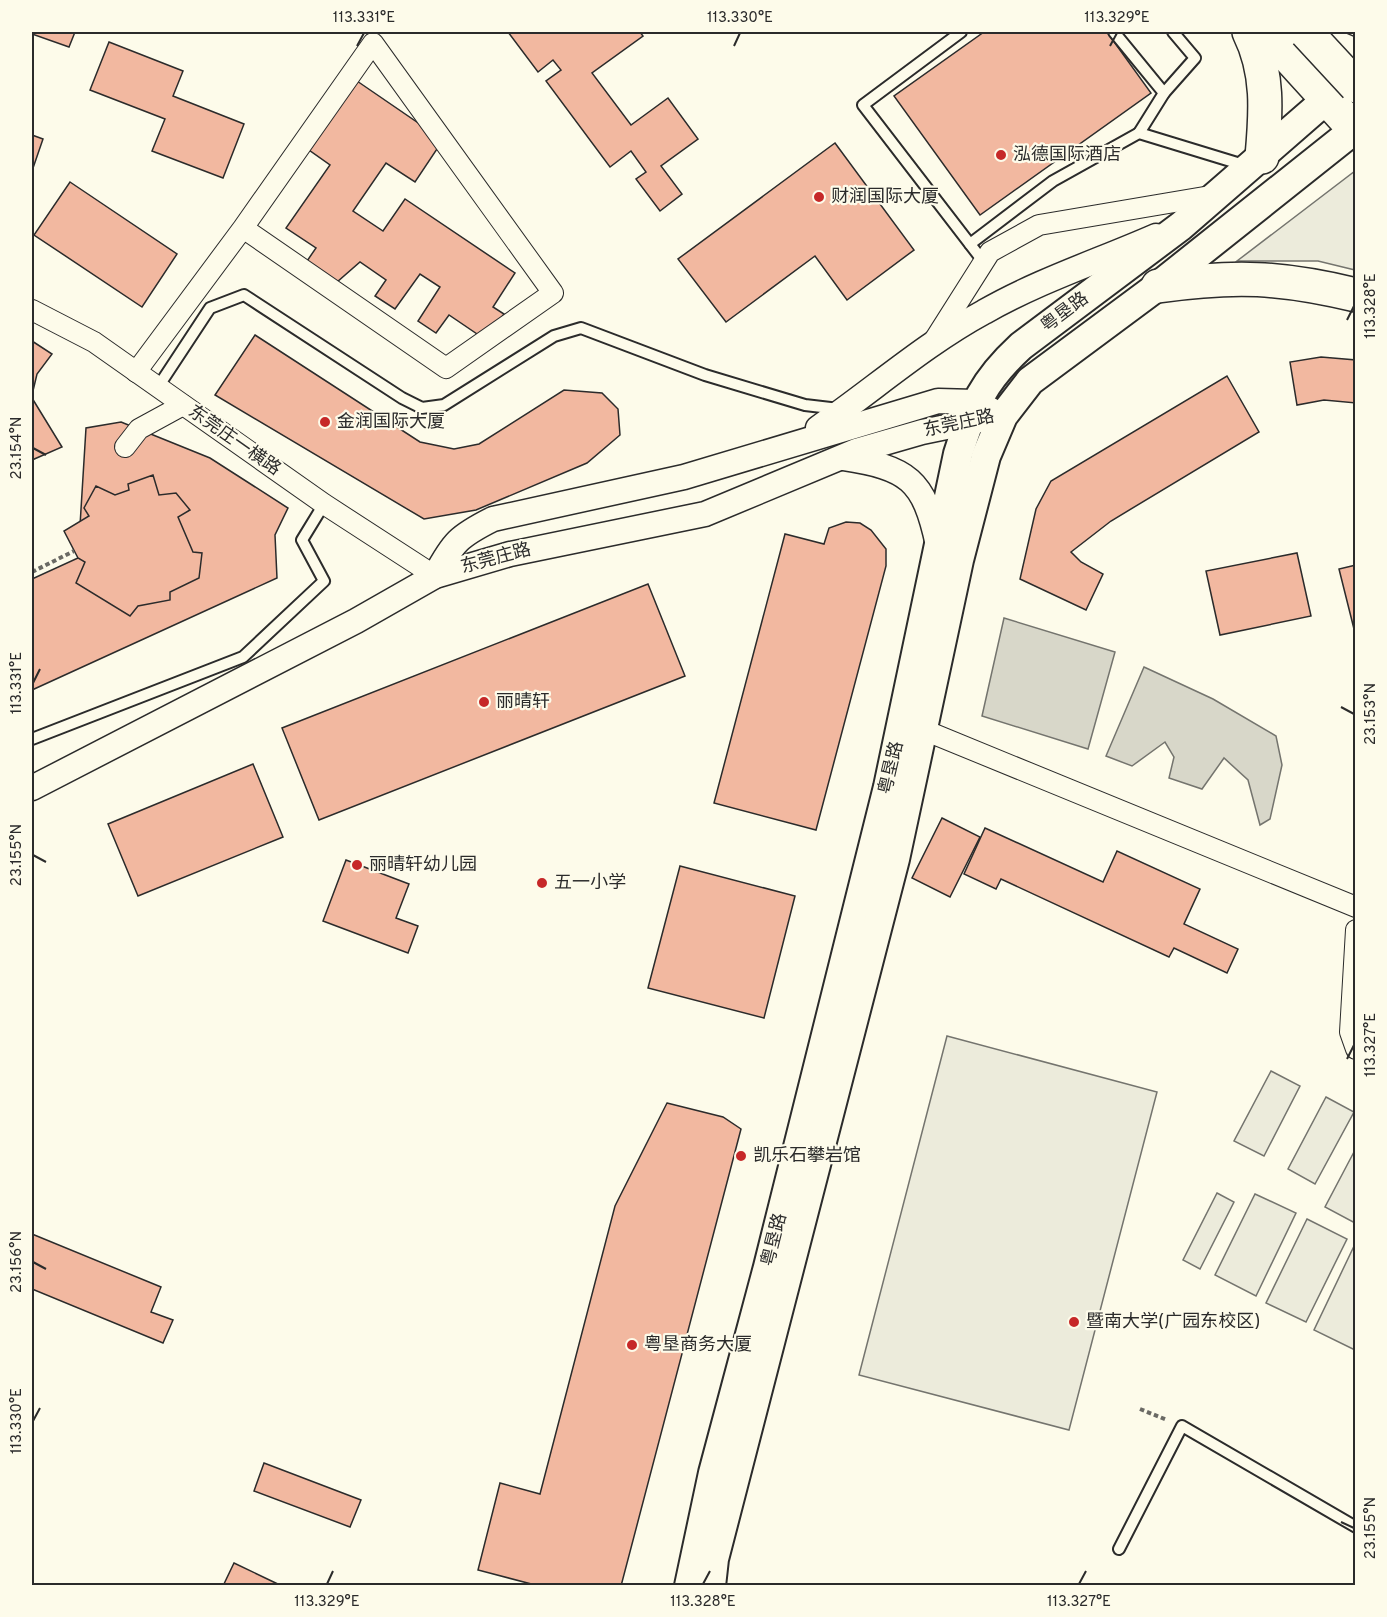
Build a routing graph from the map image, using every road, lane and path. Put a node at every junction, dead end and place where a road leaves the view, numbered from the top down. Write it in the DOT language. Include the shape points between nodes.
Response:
graph roads {
  1 [pos="961,32"];
  2 [pos="1114,32"];
  3 [pos="1173,32"];
  4 [pos="1249,32"];
  5 [pos="1266,32"];
  6 [pos="1299,32"];
  7 [pos="1306,32"];
  8 [pos="1356,56"];
  9 [pos="1356,74"];
  10 [pos="1164,93"];
  11 [pos="1346,93"];
  12 [pos="1355,130"];
  13 [pos="1140,134"];
  14 [pos="1256,162"];
  15 [pos="1216,195"];
  16 [pos="1181,226"];
  17 [pos="243,228"];
  18 [pos="970,244"];
  19 [pos="983,261"];
  20 [pos="1158,286"];
  21 [pos="1356,295"];
  22 [pos="32,310"];
  23 [pos="931,345"];
  24 [pos="136,372"];
  25 [pos="158,387"];
  26 [pos="183,405"];
  27 [pos="845,409"];
  28 [pos="971,412"];
  29 [pos="1003,416"];
  30 [pos="801,441"];
  31 [pos="124,447"];
  32 [pos="837,458"];
  33 [pos="324,504"];
  34 [pos="938,545"];
  35 [pos="74,551"];
  36 [pos="32,572"];
  37 [pos="435,576"];
  38 [pos="924,730"];
  39 [pos="32,739"];
  40 [pos="32,788"];
  41 [pos="1356,907"];
  42 [pos="1356,930"];
  43 [pos="1354,1039"];
  44 [pos="1140,1409"];
  45 [pos="1182,1426"];
  46 [pos="1356,1527"];
  47 [pos="1119,1549"];
  48 [pos="689,1586"];
  49 [pos="711,1586"];
  1 -- 18 [label="lane" via="863,105"];
  2 -- 10 [label="lane"];
  3 -- 10 [label="lane" via="1195,58"];
  4 -- 14 [label="highway" via="1262,66 1265,89 1266,109"];
  5 -- 11 [label="highway"];
  6 -- 8 [label="highway"];
  7 -- 11 [label="highway, bridge"];
  9 -- 11 [label="highway"];
  10 -- 13 [label="lane"];
  11 -- 12 [label="highway"];
  11 -- 14 [label="main road, 粤垦路"];
  12 -- 20 [label="main road, 粤垦路"];
  13 -- 14 [label="lane"];
  13 -- 18 [label="lane" via="1053,181"];
  14 -- 15 [label="main road, 粤垦路"];
  15 -- 16 [label="main road, 粤垦路"];
  15 -- 19 [label="street" via="1039,225 990,252"];
  16 -- 23 [label="street" via="1038,285 983,312"];
  16 -- 28 [label="main road, 粤垦路" via="1021,346 997,368"];
  17 -- 17 [label="street" via="446,368 553,293 373,43"];
  17 -- 24 [label="street"];
  18 -- 19 [label="lane"];
  19 -- 23 [label="street"];
  20 -- 21 [label="highway" via="1241,277 1299,281"];
  20 -- 29 [label="main road, 粤垦路" via="1030,381"];
  22 -- 24 [label="street, 东莞庄一横路" via="94,342"];
  23 -- 27 [label="street"];
  24 -- 25 [label="street, 东莞庄一横路"];
  25 -- 26 [label="street, 东莞庄一横路"];
  25 -- 27 [label="lane" via="210,308 244,294 423,408 444,405 554,336 581,328 705,375 805,405"];
  26 -- 31 [label="street" via="139,429"];
  26 -- 33 [label="street, 东莞庄一横路"];
  27 -- 30 [label="street"];
  28 -- 29 [label="street, 东莞庄路"];
  28 -- 30 [label="street, 东莞庄路" via="938,401"];
  28 -- 32 [label="street, 东莞庄路" via="922,432"];
  28 -- 34 [label="main road, 粤垦路"];
  29 -- 38 [label="main road, 粤垦路" via="986,456 959,560"];
  30 -- 37 [label="street, 东莞庄路" via="684,477 493,519 466,533 450,547"];
  32 -- 34 [label="street" via="884,465 911,481 925,500"];
  32 -- 37 [label="street, 东莞庄路" via="705,514 510,554"];
  33 -- 37 [label="street, 东莞庄一横路"];
  33 -- 39 [label="lane" via="302,540 324,581 243,657"];
  34 -- 48 [label="main road, 粤垦路" via="888,787 713,1473"];
  35 -- 36 [label="path"];
  37 -- 40 [label="street, 东莞庄路" via="356,621"];
  38 -- 41 [label="street"];
  38 -- 49 [label="main road, 粤垦路" via="869,965 714,1559"];
  42 -- 43 [label="street"];
  44 -- 45 [label="path"];
  45 -- 46 [label="lane"];
  45 -- 47 [label="lane"];
}
